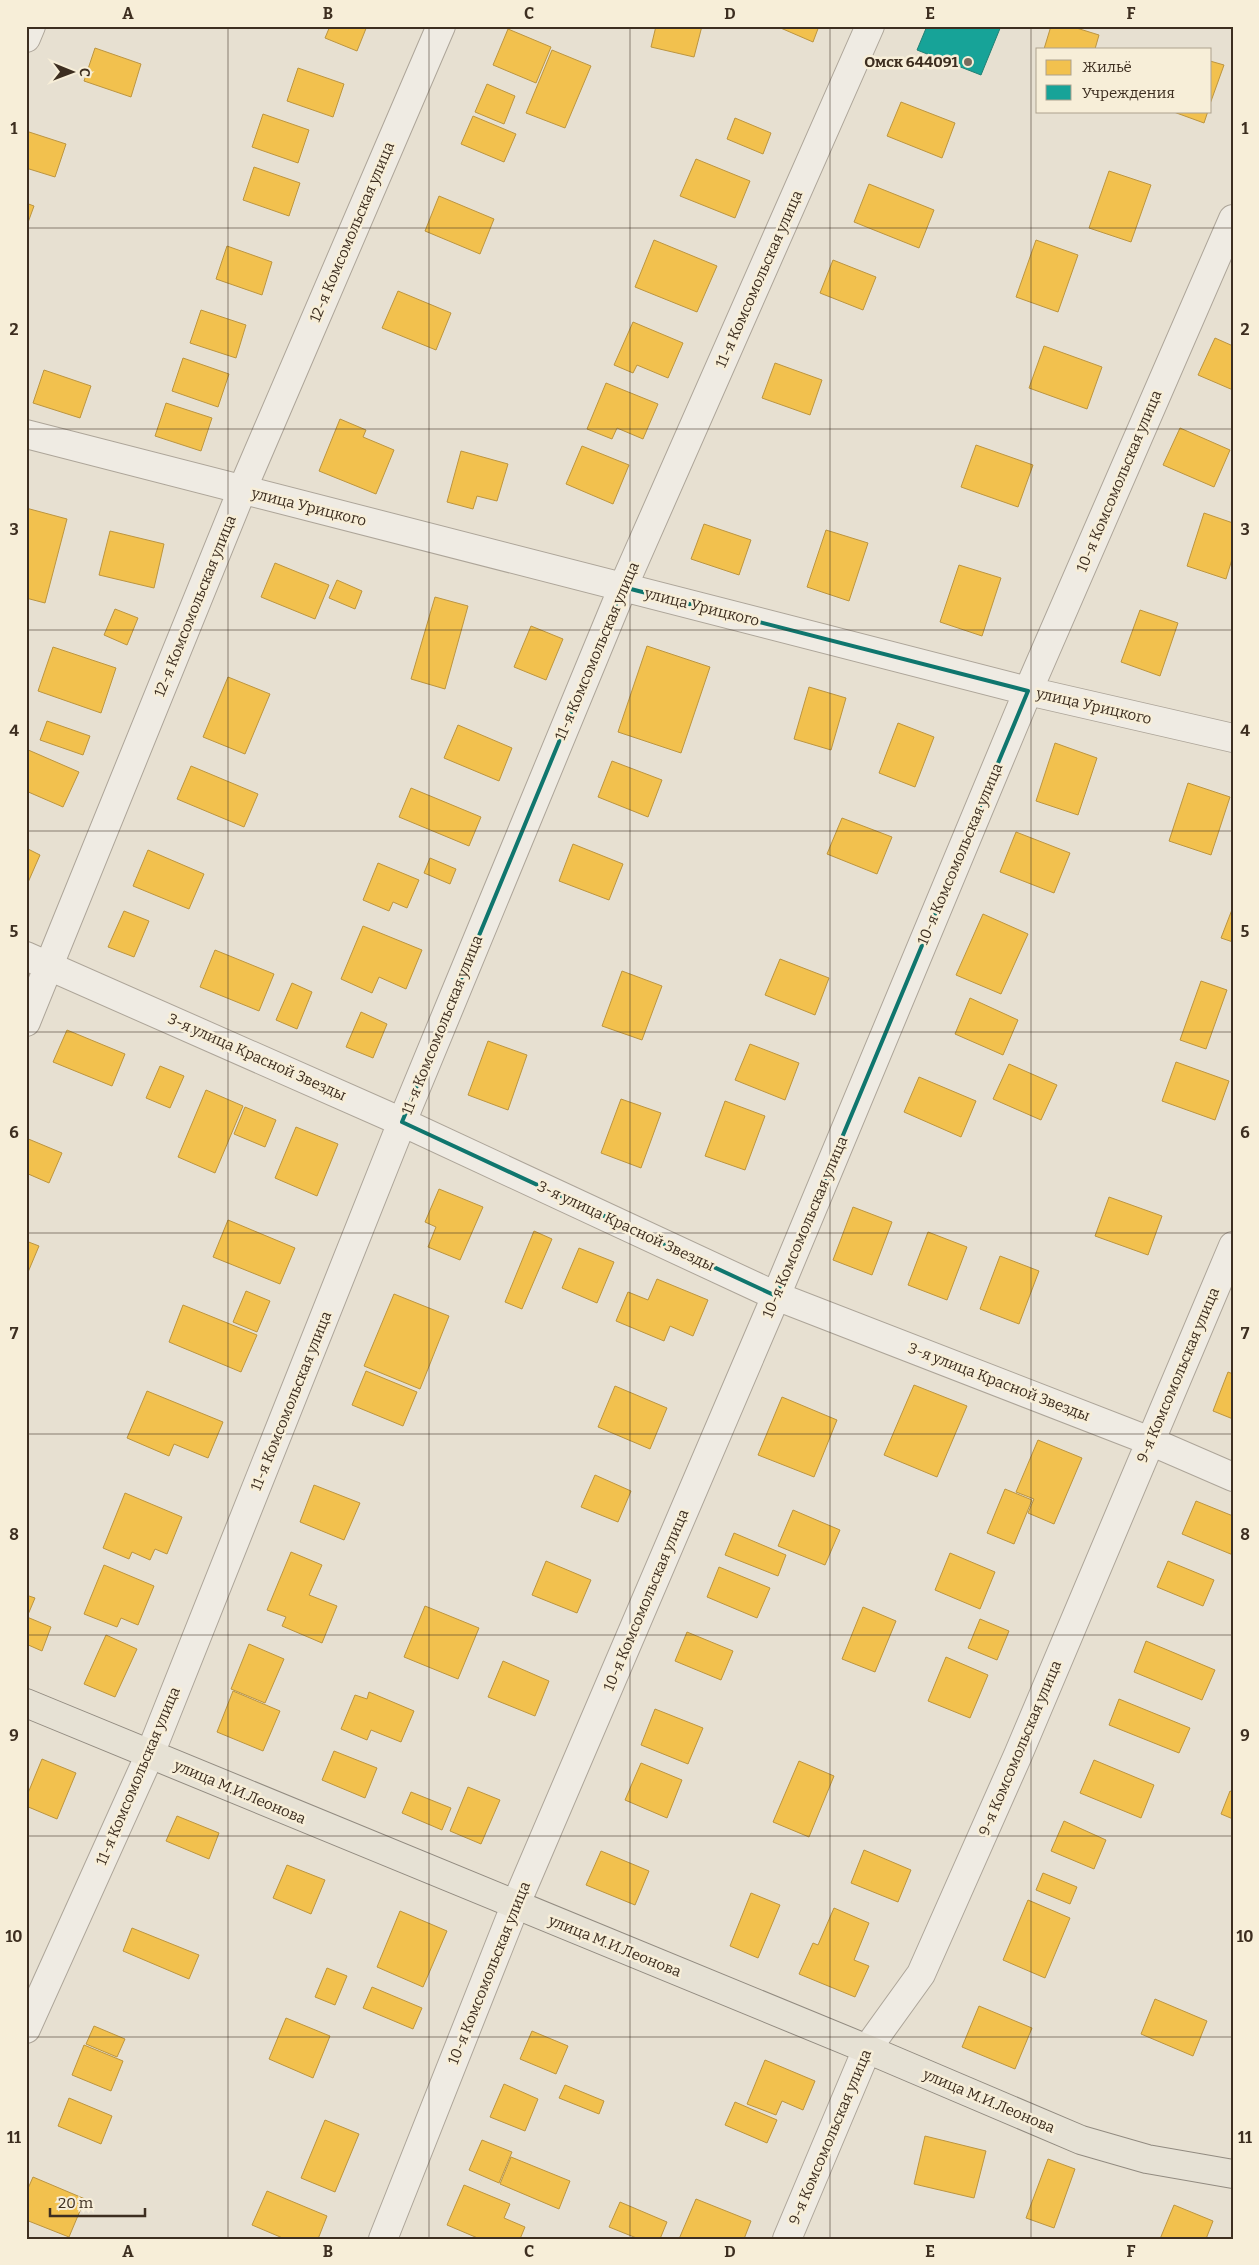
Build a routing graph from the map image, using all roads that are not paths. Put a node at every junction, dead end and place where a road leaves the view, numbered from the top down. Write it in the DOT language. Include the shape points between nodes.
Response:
graph roads {
  1 [pos="31,26"];
  2 [pos="441,26"];
  3 [pos="870,26"];
  4 [pos="26,38"];
  5 [pos="1233,219"];
  6 [pos="26,434"];
  7 [pos="242,490"];
  8 [pos="623,587"];
  9 [pos="1028,691"];
  10 [pos="1233,738"];
  11 [pos="38,961"];
  12 [pos="26,1022"];
  13 [pos="402,1122"];
  14 [pos="1233,1246"];
  15 [pos="776,1296"];
  16 [pos="1150,1441"];
  17 [pos="1233,1477"];
  18 [pos="26,1703"];
  19 [pos="150,1754"];
  20 [pos="515,1906"];
  21 [pos="26,2029"];
  22 [pos="867,2049"];
  23 [pos="1225,2169"];
  24 [pos="384,2239"];
  25 [pos="787,2239"];
  1 -- 4 [label="street"];
  2 -- 7 [label="street, 12-я Комсомольская улица"];
  3 -- 8 [label="street, 11-я Комсомольская улица"];
  5 -- 9 [label="street, 10-я Комсомольская улица"];
  6 -- 7 [label="street, улица Урицкого"];
  7 -- 8 [label="street, улица Урицкого"];
  7 -- 11 [label="street, 12-я Комсомольская улица"];
  8 -- 9 [label="street, улица Урицкого"];
  8 -- 13 [label="street, 11-я Комсомольская улица"];
  9 -- 10 [label="street, улица Урицкого"];
  9 -- 15 [label="street, 10-я Комсомольская улица"];
  11 -- 12 [label="street, 12-я Комсомольская улица"];
  11 -- 13 [label="street, 3-я улица Красной Звезды"];
  13 -- 15 [label="street, 3-я улица Красной Звезды"];
  13 -- 19 [label="street, 11-я Комсомольская улица"];
  14 -- 16 [label="street, 9-я Комсомольская улица"];
  15 -- 16 [label="street, 3-я улица Красной Звезды"];
  15 -- 20 [label="street, 10-я Комсомольская улица"];
  16 -- 17 [label="street, 3-я улица Красной Звезды"];
  16 -- 22 [label="street, 9-я Комсомольская улица" via="1018,1755 921,1974"];
  18 -- 19 [label="main road, улица М.И.Леонова"];
  19 -- 20 [label="main road, улица М.И.Леонова"];
  19 -- 21 [label="street, 11-я Комсомольская улица"];
  20 -- 22 [label="main road, улица М.И.Леонова"];
  20 -- 24 [label="street, 10-я Комсомольская улица"];
  22 -- 23 [label="main road, улица М.И.Леонова" via="1081,2140 1147,2159"];
  22 -- 25 [label="street, 9-я Комсомольская улица"];
}
